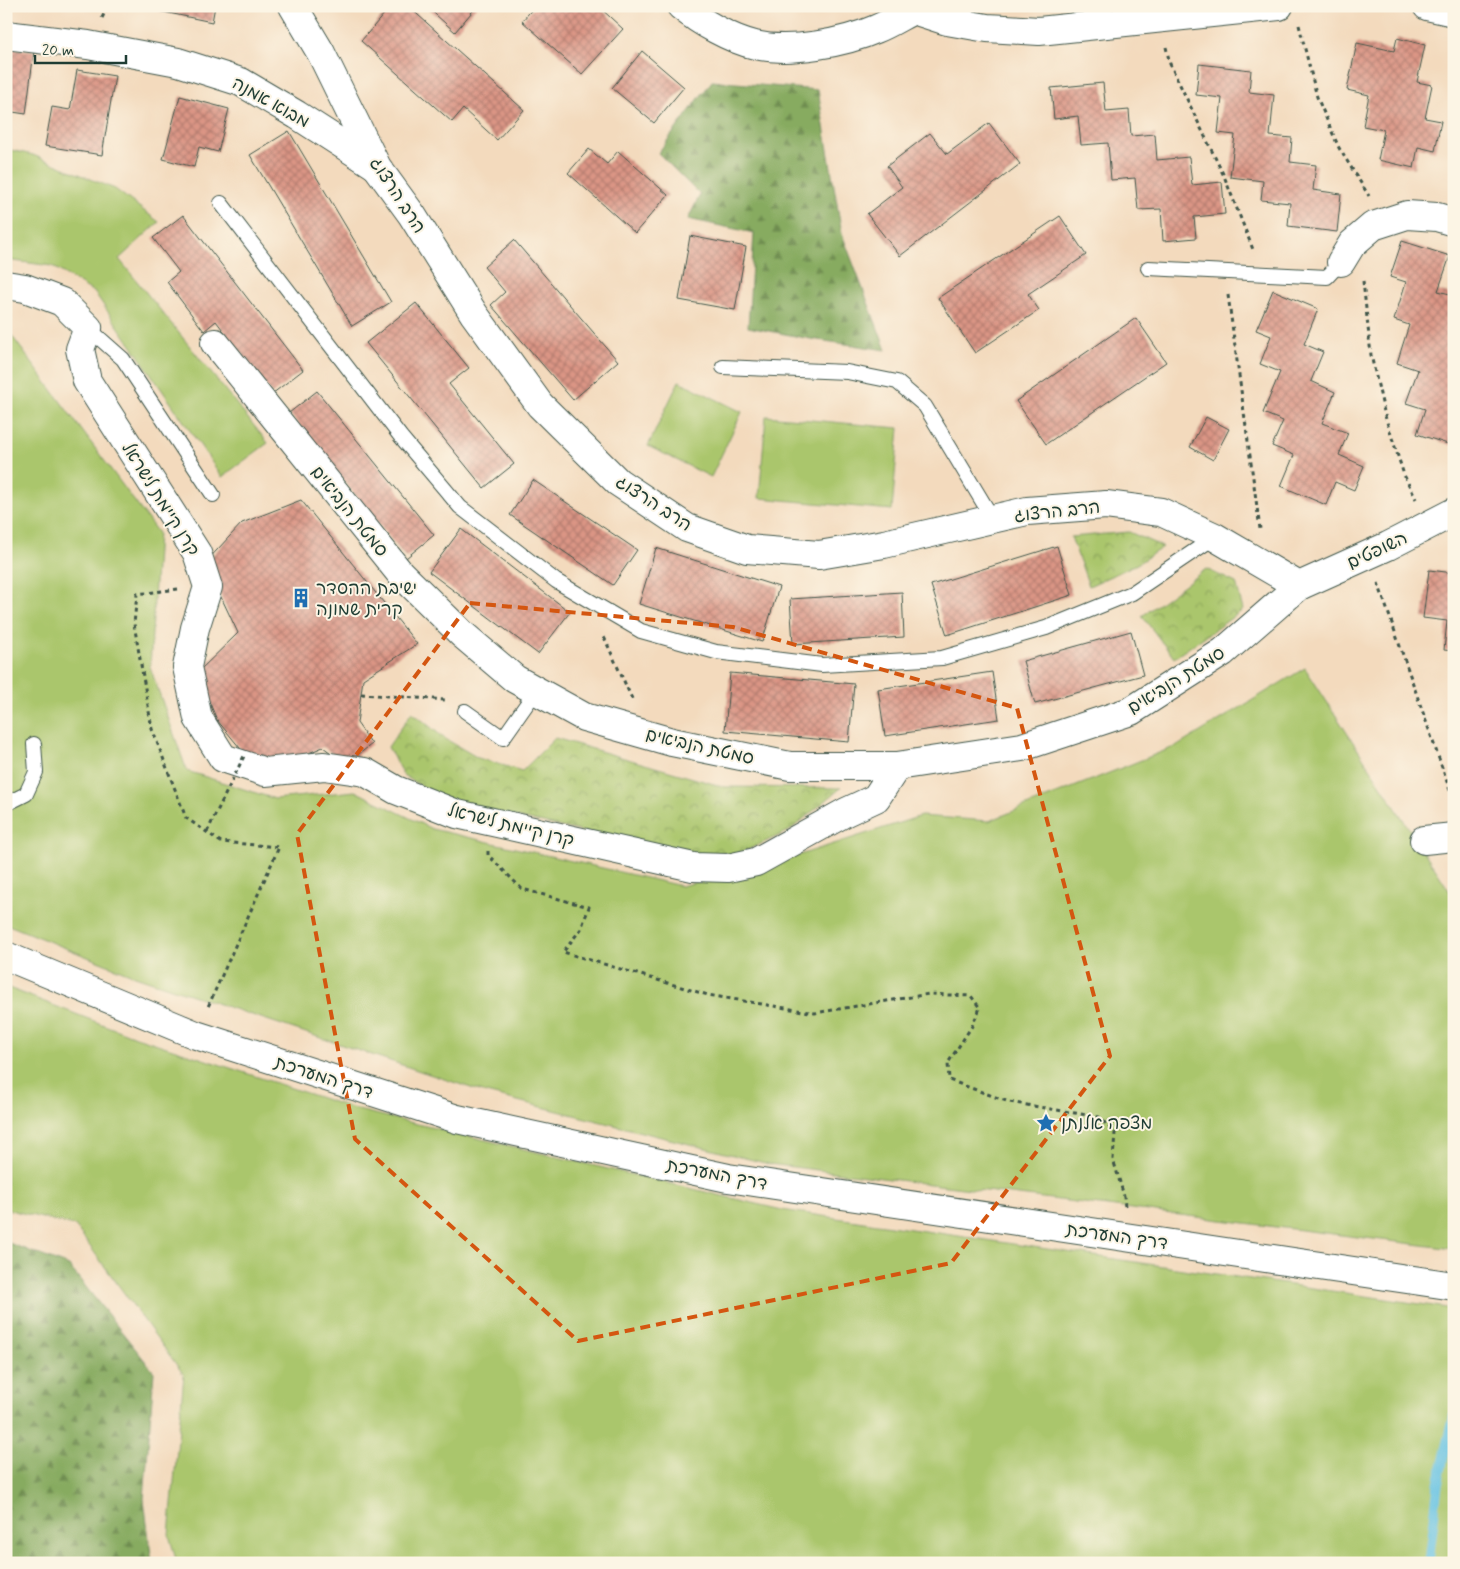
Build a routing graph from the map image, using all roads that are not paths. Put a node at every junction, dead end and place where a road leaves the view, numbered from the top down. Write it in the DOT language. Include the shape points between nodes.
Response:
graph roads {
  1 [pos="293,6"];
  2 [pos="681,6"];
  3 [pos="1279,6"];
  4 [pos="1427,6"];
  5 [pos="912,8"];
  6 [pos="1454,12"];
  7 [pos="6,35"];
  8 [pos="377,167"];
  9 [pos="222,203"];
  10 [pos="1454,222"];
  11 [pos="1341,262"];
  12 [pos="1148,268"];
  13 [pos="6,285"];
  14 [pos="88,328"];
  15 [pos="215,343"];
  16 [pos="723,366"];
  17 [pos="213,494"];
  18 [pos="1454,512"];
  19 [pos="993,519"];
  20 [pos="1215,537"];
  21 [pos="1299,586"];
  22 [pos="536,691"];
  23 [pos="465,711"];
  24 [pos="34,744"];
  25 [pos="897,766"];
  26 [pos="6,804"];
  27 [pos="1454,838"];
  28 [pos="1424,840"];
  29 [pos="6,956"];
  30 [pos="1454,1286"];
  1 -- 8 [label="street, הרב הרצוג" via="321,53"];
  2 -- 5 [label="street" via="692,16 732,37 756,45 788,47 840,41 876,29"];
  3 -- 5 [label="street" via="1039,31 988,28 947,21"];
  4 -- 6 [label="street"];
  7 -- 8 [label="street, מבוא אמנה" via="88,45 178,62 241,82"];
  8 -- 19 [label="street, הרב הרצוג" via="412,215 474,314 540,405 618,482 687,528 746,549 819,555"];
  9 -- 20 [label="lane" via="401,437 460,507 556,581 641,630 716,652 822,665 942,658 1046,628 1132,593"];
  10 -- 11 [label="street" via="1406,215 1373,226 1352,244"];
  11 -- 12 [label="lane" via="1327,277"];
  13 -- 14 [label="street" via="25,288 62,302"];
  14 -- 17 [label="lane" via="124,359"];
  14 -- 25 [label="street, קרן קיימת לישראל" via="80,349 87,381 197,553 208,587 187,667 198,718 223,758 265,772 324,766 365,772 396,790 457,814 693,867 728,868 756,862 876,798"];
  15 -- 22 [label="street, סמטת הנביאים" via="400,573 462,634 515,679"];
  16 -- 19 [label="lane" via="847,372 897,382 925,406"];
  18 -- 21 [label="street, השופטים"];
  19 -- 20 [label="street, הרב הרצוג" via="1027,511 1106,506 1160,512"];
  20 -- 21 [label="street, הרב הרצוג"];
  21 -- 25 [label="street, סמטת הנביאים" via="1223,652 1130,711 1022,747"];
  22 -- 23 [label="lane" via="503,738"];
  22 -- 25 [label="street, סמטת הנביאים" via="584,717 672,742 790,766"];
  24 -- 26 [label="lane" via="36,772 26,794"];
  27 -- 28 [label="street"];
  29 -- 30 [label="street, דרך המערכת" via="196,1035 457,1119 728,1178"];
}
